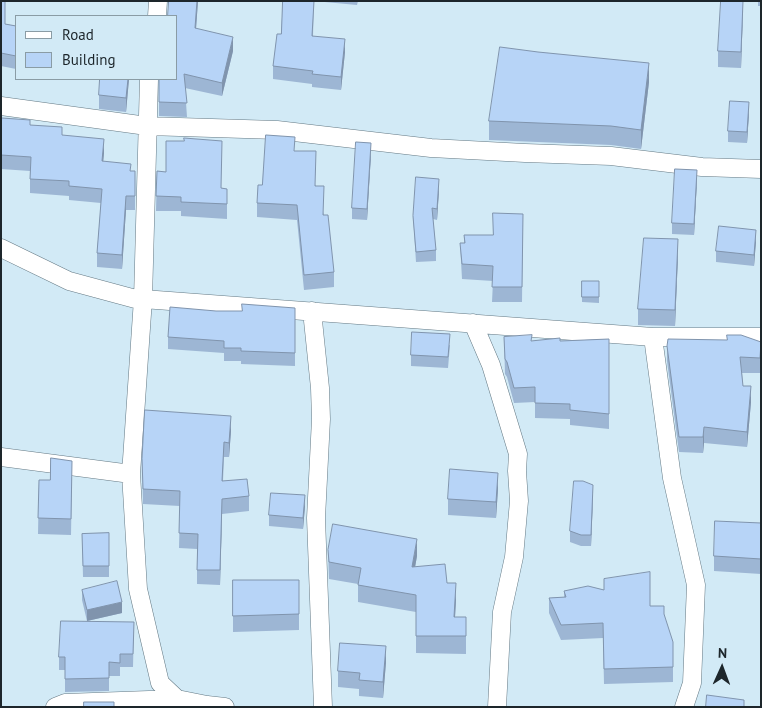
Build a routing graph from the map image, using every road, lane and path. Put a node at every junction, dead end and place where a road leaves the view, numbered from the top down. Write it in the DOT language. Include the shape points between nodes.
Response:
graph roads {
  1 [pos="158,1"];
  2 [pos="157,15"];
  3 [pos="150,80"];
  4 [pos="1,106"];
  5 [pos="147,126"];
  6 [pos="761,169"];
  7 [pos="1,248"];
  8 [pos="143,300"];
  9 [pos="312,311"];
  10 [pos="473,322"];
  11 [pos="652,337"];
  12 [pos="761,337"];
  13 [pos="1,456"];
  14 [pos="131,474"];
  15 [pos="177,699"];
  16 [pos="207,706"];
  17 [pos="55,707"];
  18 [pos="225,707"];
  19 [pos="324,707"];
  20 [pos="497,707"];
  21 [pos="684,707"];
  1 -- 2 [label="street"];
  3 -- 5 [label="street"];
  4 -- 5 [label="street"];
  5 -- 6 [label="street" via="277,130 431,148 611,156 702,167"];
  5 -- 8 [label="street"];
  7 -- 8 [label="street" via="69,281"];
  8 -- 9 [label="street"];
  8 -- 14 [label="street"];
  9 -- 10 [label="street"];
  9 -- 19 [label="street" via="321,419 316,518"];
  10 -- 11 [label="street"];
  10 -- 20 [label="street" via="491,365 518,454 519,501 514,557 502,612"];
  11 -- 12 [label="street"];
  11 -- 21 [label="street" via="672,478 696,585 692,683"];
  13 -- 14 [label="street"];
  14 -- 15 [label="street" via="138,589 160,683"];
  15 -- 16 [label="street"];
  15 -- 17 [label="street" via="65,703"];
  16 -- 18 [label="street"];
}
